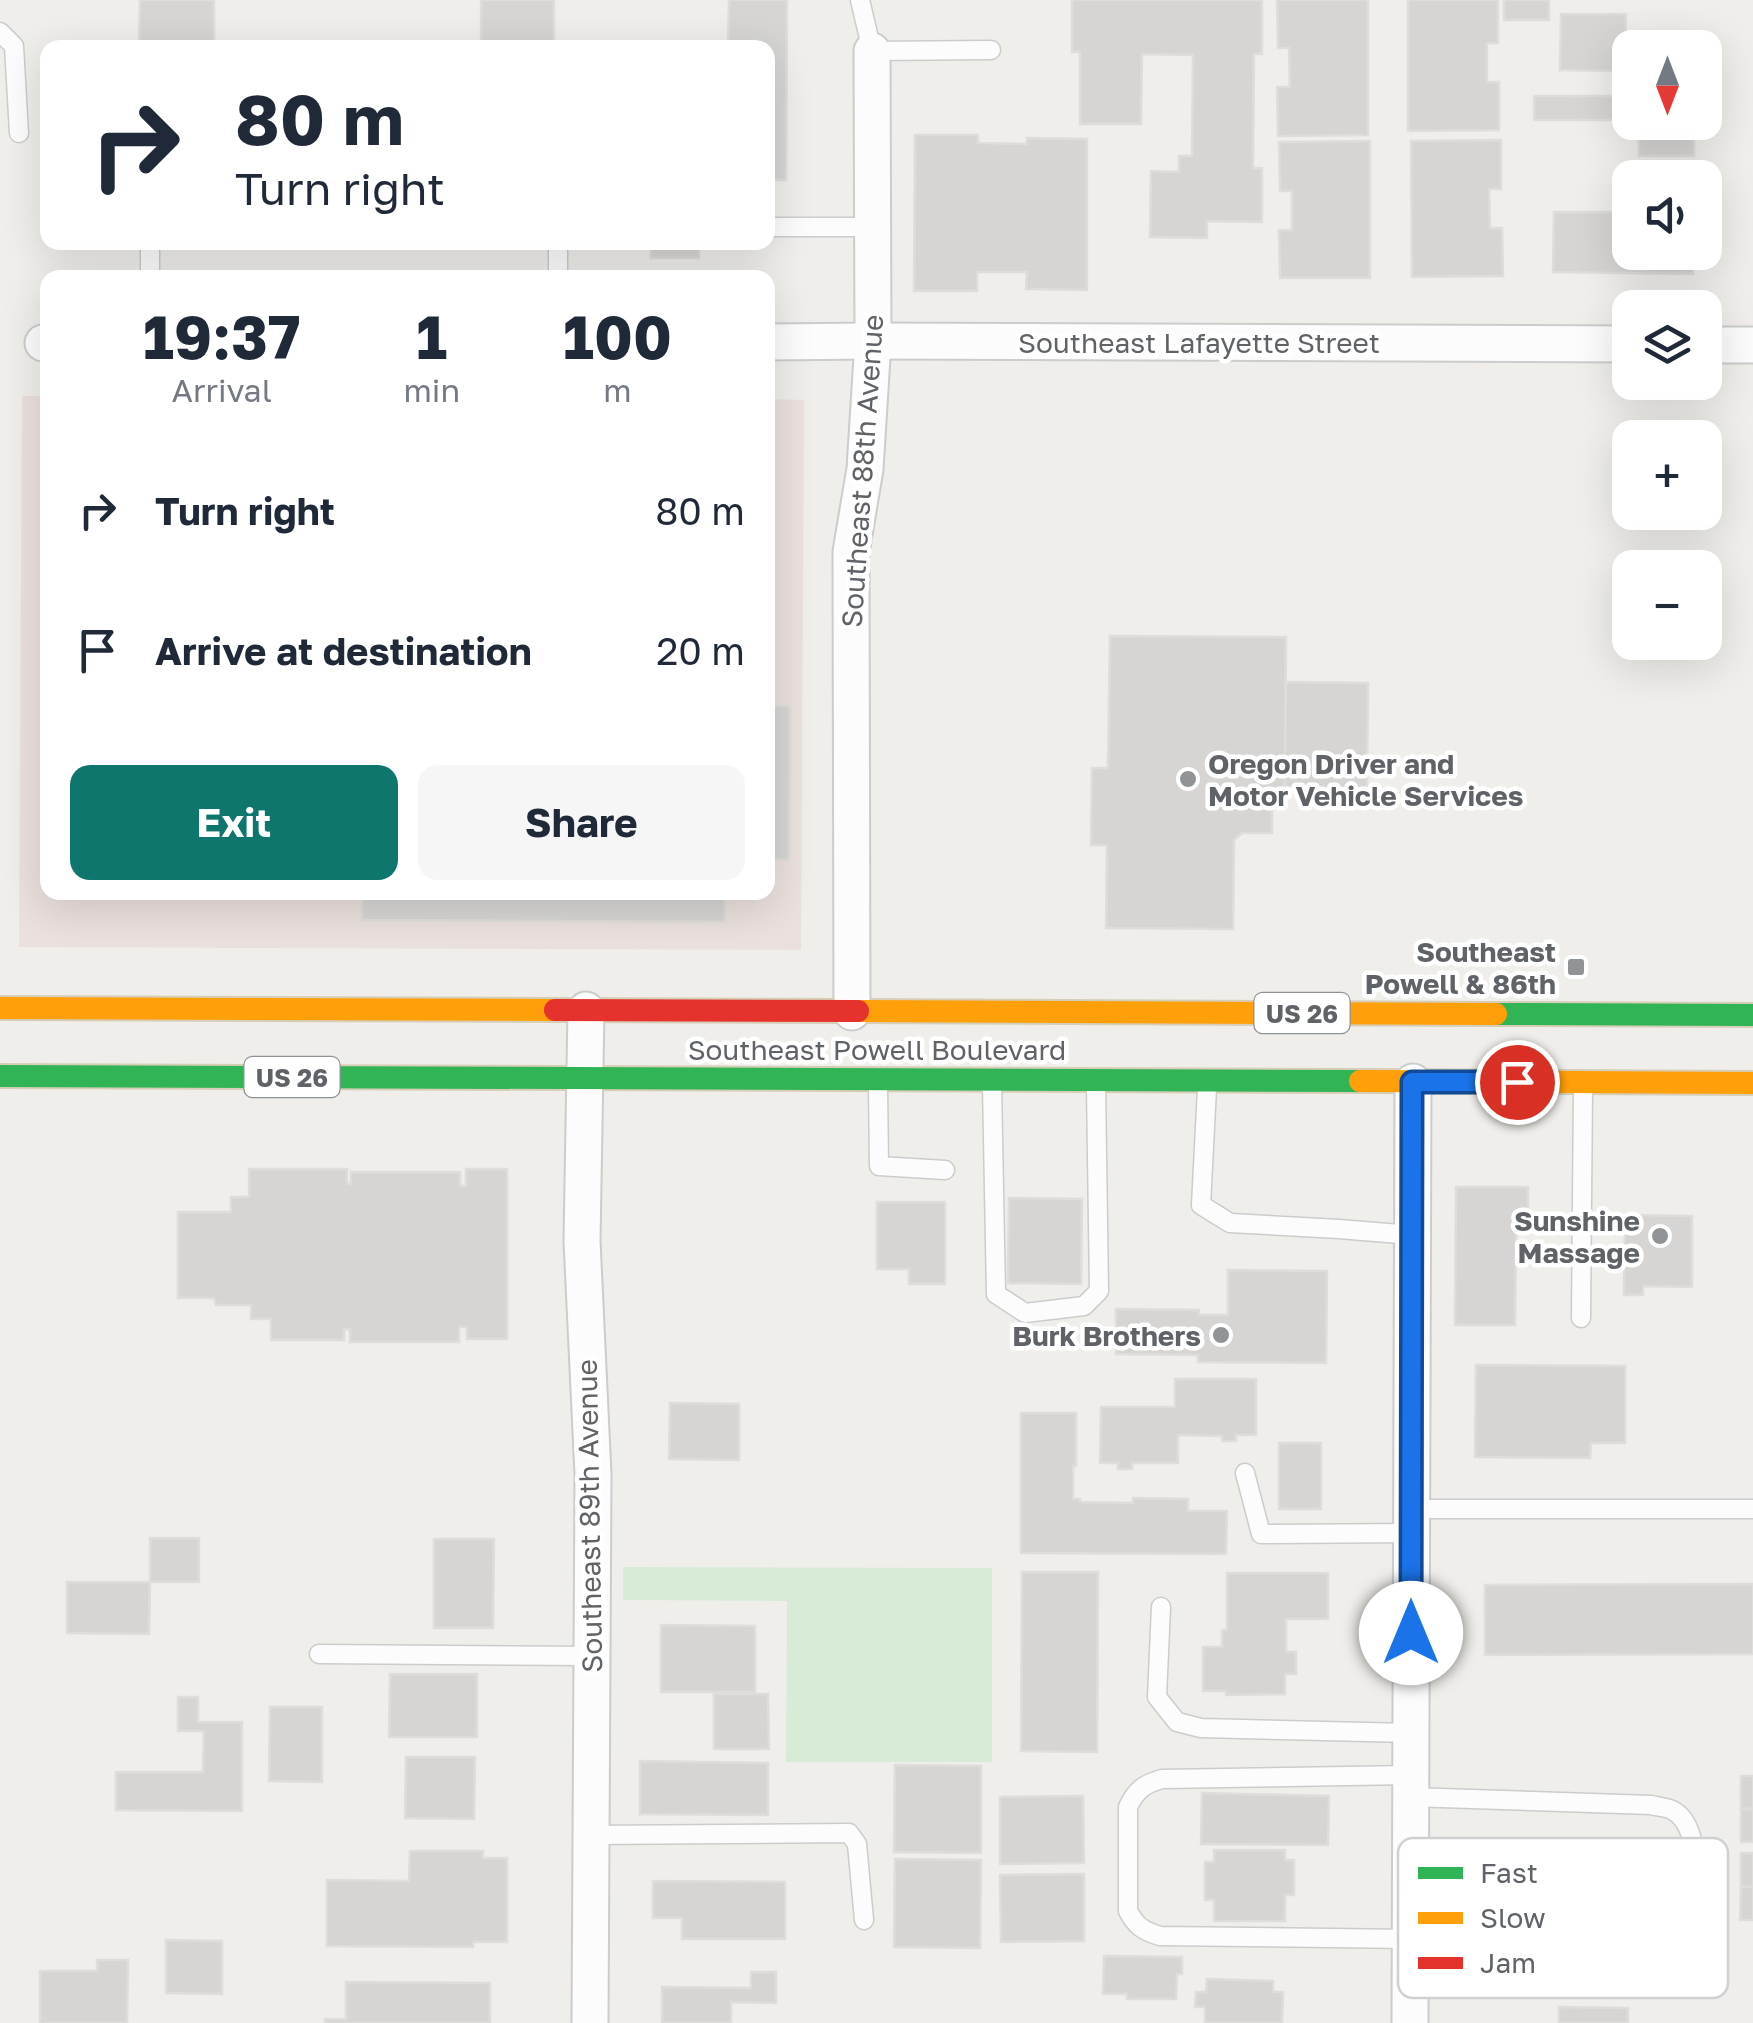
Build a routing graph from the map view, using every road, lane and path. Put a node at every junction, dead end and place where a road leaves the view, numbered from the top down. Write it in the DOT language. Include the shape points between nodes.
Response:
graph roads {
  1 [pos="860,0"];
  2 [pos="0,32"];
  3 [pos="991,50"];
  4 [pos="872,51"];
  5 [pos="19,133"];
  6 [pos="775,227"];
  7 [pos="872,227"];
  8 [pos="873,340"];
  9 [pos="775,342"];
  10 [pos="1612,344"];
  11 [pos="1722,345"];
  12 [pos="1753,345"];
  13 [pos="0,1008"];
  14 [pos="586,1010"];
  15 [pos="852,1012"];
  16 [pos="1753,1014"];
  17 [pos="0,1076"];
  18 [pos="585,1078"];
  19 [pos="878,1080"];
  20 [pos="992,1080"];
  21 [pos="1096,1080"];
  22 [pos="1208,1080"];
  23 [pos="1412,1082"];
  24 [pos="1582,1082"];
  25 [pos="1753,1083"];
  26 [pos="945,1170"];
  27 [pos="1412,1235"];
  28 [pos="1581,1318"];
  29 [pos="1245,1473"];
  30 [pos="1753,1509"];
  31 [pos="1412,1521"];
  32 [pos="1161,1607"];
  33 [pos="319,1654"];
  34 [pos="592,1656"];
  35 [pos="1410,1733"];
  36 [pos="1410,1786"];
  37 [pos="591,1834"];
  38 [pos="1410,1838"];
  39 [pos="1692,1838"];
  40 [pos="864,1920"];
  41 [pos="1398,1939"];
  42 [pos="590,2023"];
  1 -- 4 [label="lane"];
  2 -- 5 [label="lane" via="14,46"];
  3 -- 4 [label="lane"];
  4 -- 7 [label="street, Southeast 88th Avenue"];
  6 -- 7 [label="lane"];
  7 -- 8 [label="street, Southeast 88th Avenue"];
  8 -- 9 [label="street, Southeast Lafayette Street"];
  8 -- 10 [label="street, Southeast Lafayette Street"];
  8 -- 15 [label="street, Southeast 88th Avenue" via="866,469 851,552"];
  11 -- 12 [label="street"];
  13 -- 14 [label="main road, Southeast Powell Boulevard / US 26"];
  14 -- 15 [label="main road, Southeast Powell Boulevard / US 26"];
  14 -- 18 [label="street, Southeast 89th Avenue"];
  15 -- 16 [label="main road, Southeast Powell Boulevard / US 26"];
  17 -- 18 [label="main road, Southeast Powell Boulevard / US 26"];
  18 -- 19 [label="main road, Southeast Powell Boulevard / US 26"];
  18 -- 34 [label="street, Southeast 89th Avenue"];
  19 -- 20 [label="main road, Southeast Powell Boulevard / US 26"];
  19 -- 26 [label="lane" via="879,1166"];
  20 -- 21 [label="main road, Southeast Powell Boulevard / US 26"];
  20 -- 21 [label="lane" via="996,1294 1025,1313 1084,1306 1099,1292"];
  21 -- 22 [label="main road, Southeast Powell Boulevard / US 26"];
  22 -- 23 [label="main road, Southeast Powell Boulevard / US 26"];
  22 -- 27 [label="lane" via="1200,1204 1230,1223"];
  23 -- 24 [label="main road, Southeast Powell Boulevard / US 26"];
  23 -- 27 [label="street"];
  24 -- 25 [label="main road, Southeast Powell Boulevard / US 26"];
  24 -- 28 [label="lane"];
  27 -- 31 [label="street"];
  29 -- 31 [label="lane" via="1260,1534"];
  30 -- 31 [label="lane"];
  31 -- 35 [label="street"];
  32 -- 35 [label="lane" via="1158,1697 1177,1722"];
  33 -- 34 [label="lane"];
  34 -- 37 [label="street, Southeast 89th Avenue"];
  35 -- 36 [label="street"];
  36 -- 38 [label="street"];
  36 -- 39 [label="lane" via="1651,1806 1672,1810"];
  36 -- 41 [label="lane" via="1162,1779 1147,1783 1128,1807 1128,1911 1146,1932"];
  37 -- 40 [label="lane" via="848,1833 857,1844"];
  37 -- 42 [label="street, Southeast 89th Avenue"];
}
